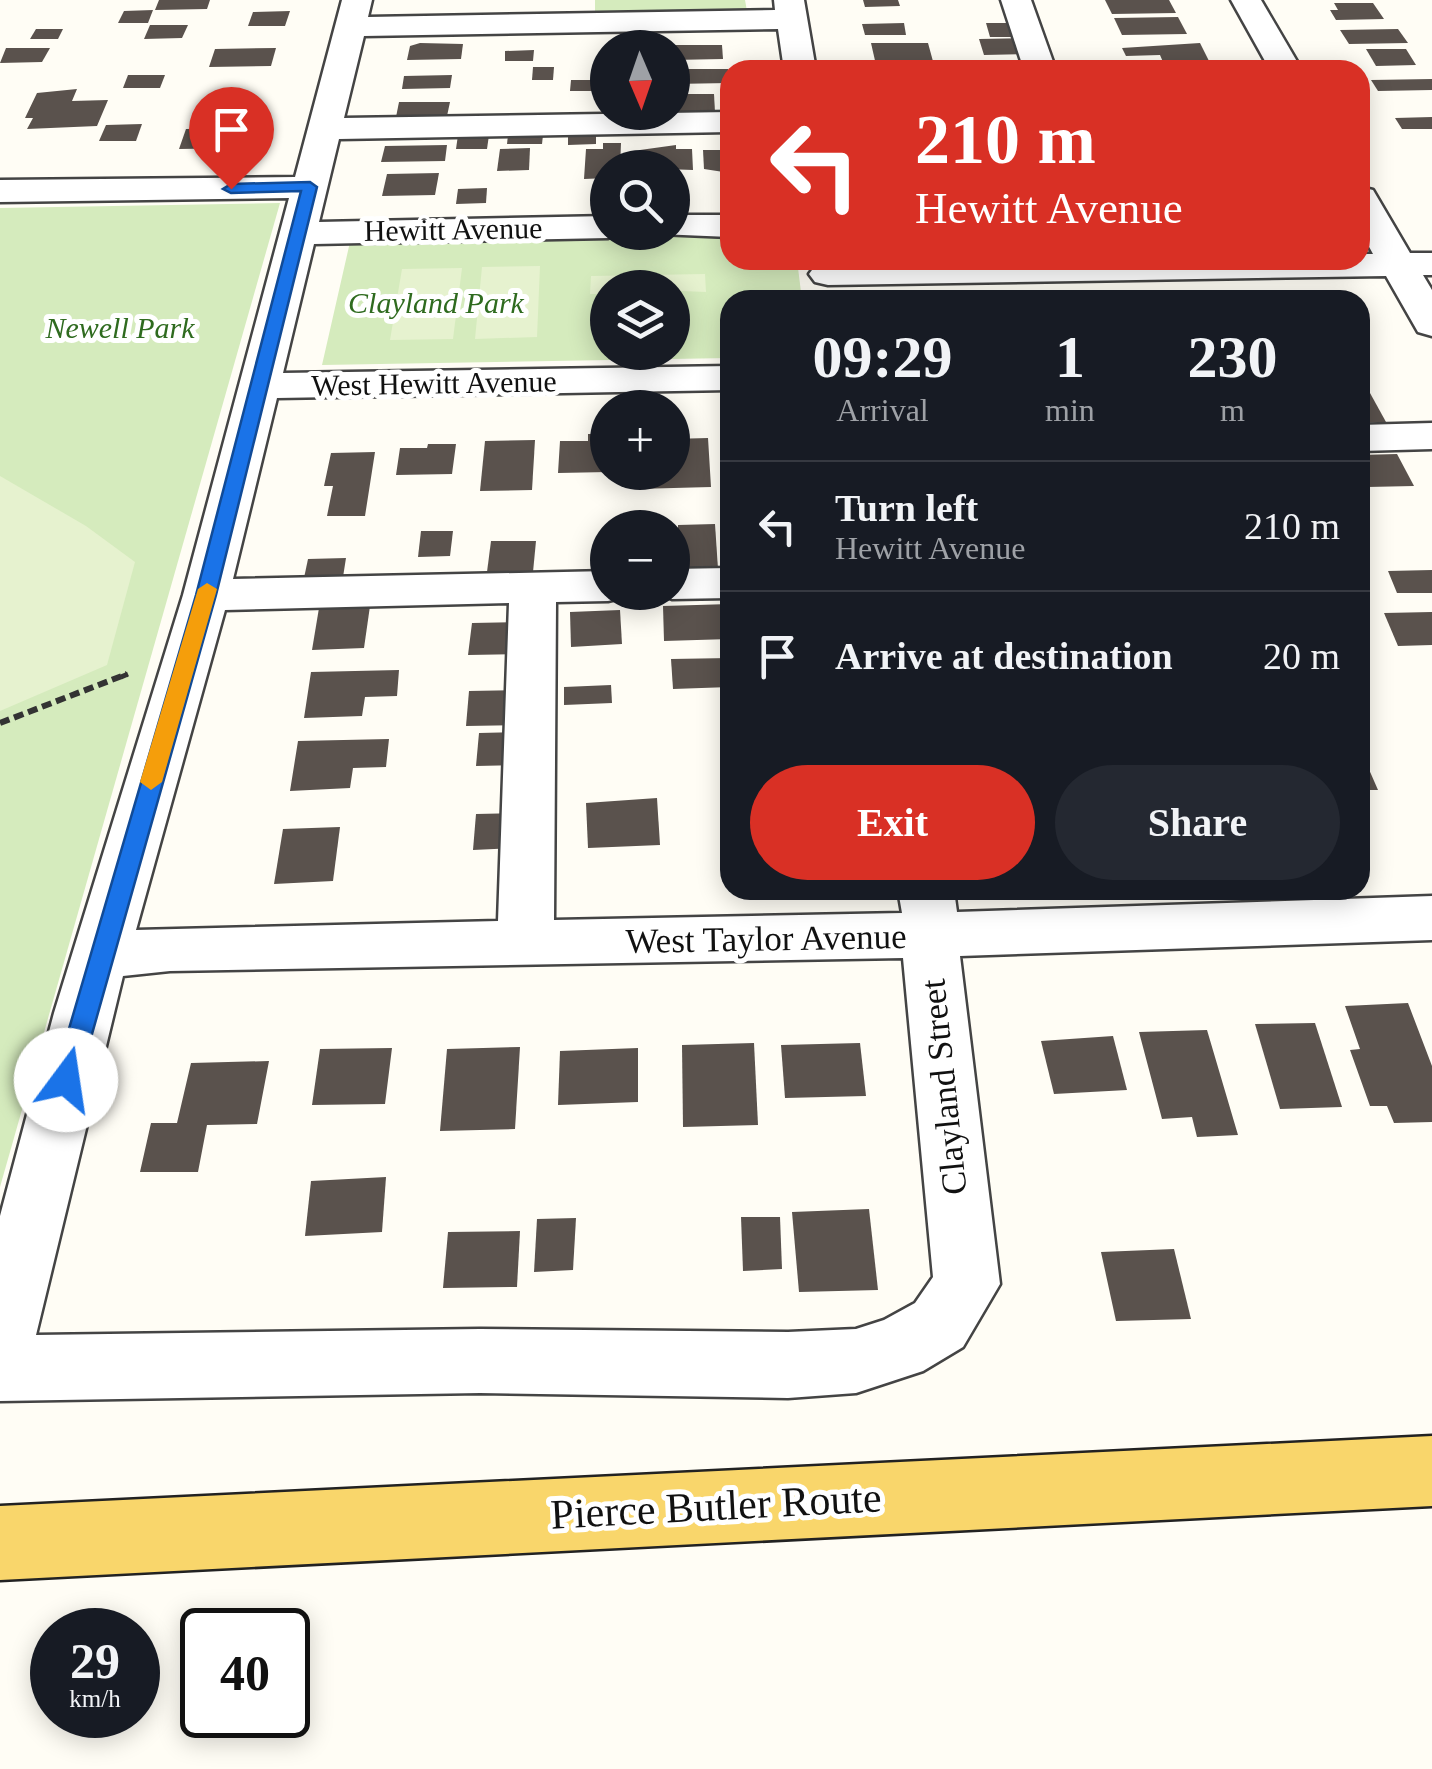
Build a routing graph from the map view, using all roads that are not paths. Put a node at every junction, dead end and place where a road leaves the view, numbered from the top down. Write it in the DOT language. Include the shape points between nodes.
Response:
graph roads {
  1 [pos="1016,0"];
  2 [pos="1246,0"];
  3 [pos="791,9"];
  4 [pos="580,11"];
  5 [pos="353,13"];
  6 [pos="799,60"];
  7 [pos="1037,60"];
  8 [pos="1280,60"];
  9 [pos="720,122"];
  10 [pos="324,129"];
  11 [pos="310,187"];
  12 [pos="0,192"];
  13 [pos="1370,210"];
  14 [pos="690,226"];
  15 [pos="720,226"];
  16 [pos="590,227"];
  17 [pos="300,233"];
  18 [pos="1415,264"];
  19 [pos="1370,266"];
  20 [pos="1275,270"];
  21 [pos="1112,277"];
  22 [pos="829,278"];
  23 [pos="1432,324"];
  24 [pos="720,378"];
  25 [pos="259,386"];
  26 [pos="1432,436"];
  27 [pos="1370,438"];
  28 [pos="720,583"];
  29 [pos="690,584"];
  30 [pos="590,586"];
  31 [pos="533,587"];
  32 [pos="206,595"];
  33 [pos="930,912"];
  34 [pos="1432,918"];
  35 [pos="526,945"];
  36 [pos="100,956"];
  37 [pos="20,1181"];
  38 [pos="0,1344"];
  39 [pos="0,1368"];
  40 [pos="1432,1471"];
  41 [pos="0,1542"];
  1 -- 7 [label="street"];
  2 -- 8 [label="street"];
  3 -- 4 [label="street"];
  3 -- 6 [label="street"];
  4 -- 5 [label="street"];
  5 -- 10 [label="street"];
  9 -- 10 [label="street"];
  10 -- 11 [label="street"];
  11 -- 12 [label="street"];
  11 -- 17 [label="street"];
  13 -- 18 [label="street"];
  14 -- 15 [label="street"];
  16 -- 17 [label="street, Hewitt Avenue"];
  17 -- 25 [label="street"];
  18 -- 19 [label="street"];
  18 -- 23 [label="street"];
  20 -- 21 [label="street"];
  21 -- 22 [label="street"];
  24 -- 25 [label="street, West Hewitt Avenue"];
  25 -- 32 [label="street"];
  26 -- 27 [label="street"];
  28 -- 29 [label="street"];
  30 -- 31 [label="street"];
  31 -- 32 [label="street"];
  31 -- 35 [label="street"];
  32 -- 36 [label="street"];
  33 -- 34 [label="street, West Taylor Avenue"];
  33 -- 35 [label="street, West Taylor Avenue"];
  33 -- 39 [label="street, Clayland Street" via="930,970 967,1284 939,1325 898,1348 856,1360 788,1365 480,1361"];
  35 -- 36 [label="street, West Taylor Avenue" via="170,949"];
  36 -- 37 [label="street"];
  37 -- 38 [label="street"];
  40 -- 41 [label="main road, Pierce Butler Route"];
}
